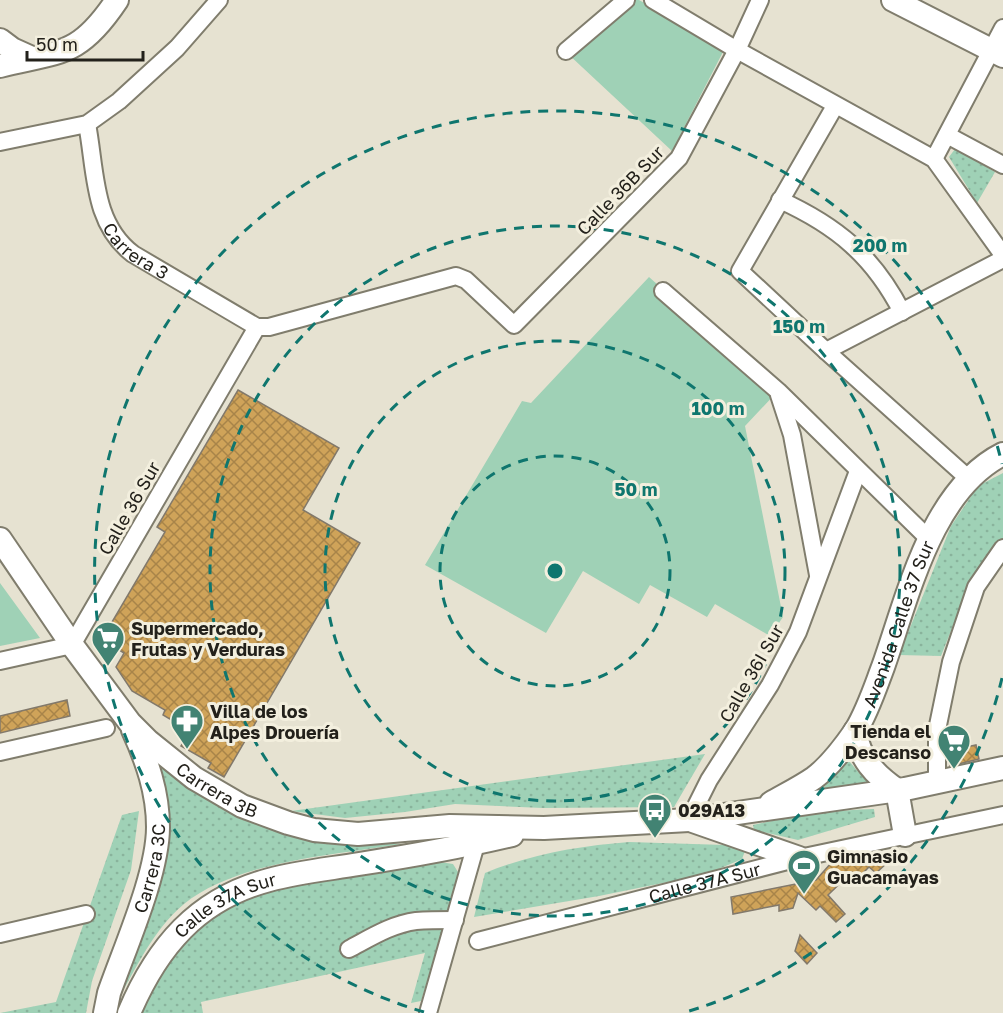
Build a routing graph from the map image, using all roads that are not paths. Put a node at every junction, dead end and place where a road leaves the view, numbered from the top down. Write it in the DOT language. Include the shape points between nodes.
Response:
graph roads {
  1 [pos="117,0"];
  2 [pos="219,0"];
  3 [pos="626,0"];
  4 [pos="653,0"];
  5 [pos="760,0"];
  6 [pos="893,0"];
  7 [pos="1003,28"];
  8 [pos="0,40"];
  9 [pos="737,50"];
  10 [pos="566,51"];
  11 [pos="997,53"];
  12 [pos="32,58"];
  13 [pos="0,66"];
  14 [pos="835,106"];
  15 [pos="87,124"];
  16 [pos="947,135"];
  17 [pos="0,142"];
  18 [pos="934,159"];
  19 [pos="1003,165"];
  20 [pos="780,200"];
  21 [pos="1003,257"];
  22 [pos="663,291"];
  23 [pos="902,312"];
  24 [pos="257,327"];
  25 [pos="826,351"];
  26 [pos="778,391"];
  27 [pos="1003,454"];
  28 [pos="858,471"];
  29 [pos="969,479"];
  30 [pos="929,538"];
  31 [pos="0,539"];
  32 [pos="1003,548"];
  33 [pos="819,576"];
  34 [pos="72,645"];
  35 [pos="0,660"];
  36 [pos="130,723"];
  37 [pos="106,728"];
  38 [pos="855,731"];
  39 [pos="0,752"];
  40 [pos="1003,768"];
  41 [pos="938,783"];
  42 [pos="897,790"];
  43 [pos="761,809"];
  44 [pos="1003,815"];
  45 [pos="689,820"];
  46 [pos="544,828"];
  47 [pos="905,835"];
  48 [pos="476,844"];
  49 [pos="799,858"];
  50 [pos="86,915"];
  51 [pos="455,920"];
  52 [pos="0,933"];
  53 [pos="478,941"];
  54 [pos="349,949"];
  55 [pos="105,1013"];
  56 [pos="129,1013"];
  57 [pos="428,1013"];
  1 -- 12 [label="main road" via="86,39 56,54"];
  2 -- 15 [label="street" via="177,48 119,101"];
  3 -- 10 [label="street"];
  4 -- 9 [label="street"];
  5 -- 9 [label="street, Calle 36B Sur"];
  6 -- 11 [label="main road"];
  7 -- 11 [label="street"];
  8 -- 12 [label="main road"];
  9 -- 14 [label="street"];
  9 -- 24 [label="street, Calle 36B Sur" via="675,162 514,325 462,277 450,277 269,327"];
  11 -- 16 [label="street"];
  12 -- 13 [label="main road"];
  14 -- 18 [label="street"];
  14 -- 20 [label="street"];
  15 -- 17 [label="street"];
  15 -- 24 [label="street, Carrera 3" via="100,207 116,238 133,254"];
  16 -- 18 [label="street"];
  16 -- 19 [label="street"];
  18 -- 21 [label="street"];
  20 -- 23 [label="street" via="817,218 847,240 873,266"];
  20 -- 25 [label="street" via="740,271"];
  21 -- 23 [label="street"];
  22 -- 26 [label="street"];
  23 -- 25 [label="street"];
  24 -- 34 [label="street, Calle 36 Sur"];
  25 -- 29 [label="street"];
  26 -- 28 [label="street"];
  26 -- 33 [label="street" via="792,435"];
  27 -- 29 [label="main road, Avenida Calle 37 Sur"];
  28 -- 30 [label="street"];
  28 -- 33 [label="street, Calle 36I Sur"];
  29 -- 30 [label="main road, Avenida Calle 37 Sur" via="948,504"];
  30 -- 38 [label="main road, Avenida Calle 37 Sur" via="872,698"];
  31 -- 34 [label="main road, Carrera 3B"];
  32 -- 41 [label="street" via="976,587 951,662 937,730"];
  33 -- 45 [label="street, Calle 36I Sur" via="781,666 708,780"];
  34 -- 35 [label="street"];
  34 -- 36 [label="main road, Carrera 3B"];
  36 -- 46 [label="main road, Carrera 3B" via="194,778 228,798 314,830 358,834 450,826"];
  36 -- 55 [label="main road, Carrera 3C" via="152,778 158,828 152,867"];
  37 -- 39 [label="street"];
  38 -- 42 [label="main road" via="863,758"];
  38 -- 43 [label="main road, Avenida Calle 37 Sur" via="815,777"];
  40 -- 41 [label="main road"];
  41 -- 42 [label="main road"];
  42 -- 43 [label="main road"];
  42 -- 47 [label="main road"];
  43 -- 45 [label="main road, Avenida Calle 37 Sur"];
  44 -- 47 [label="street, Calle 37A Sur"];
  45 -- 46 [label="main road, Avenida Calle 37 Sur"];
  45 -- 49 [label="main road"];
  46 -- 48 [label="main road, Calle 37A Sur"];
  47 -- 49 [label="street, Calle 37A Sur"];
  48 -- 51 [label="street"];
  48 -- 56 [label="main road, Calle 37A Sur" via="290,875 241,889 199,913 180,930 149,971"];
  49 -- 53 [label="street, Calle 37A Sur"];
  50 -- 52 [label="street"];
  51 -- 54 [label="street" via="400,925"];
  51 -- 57 [label="street"];
}
